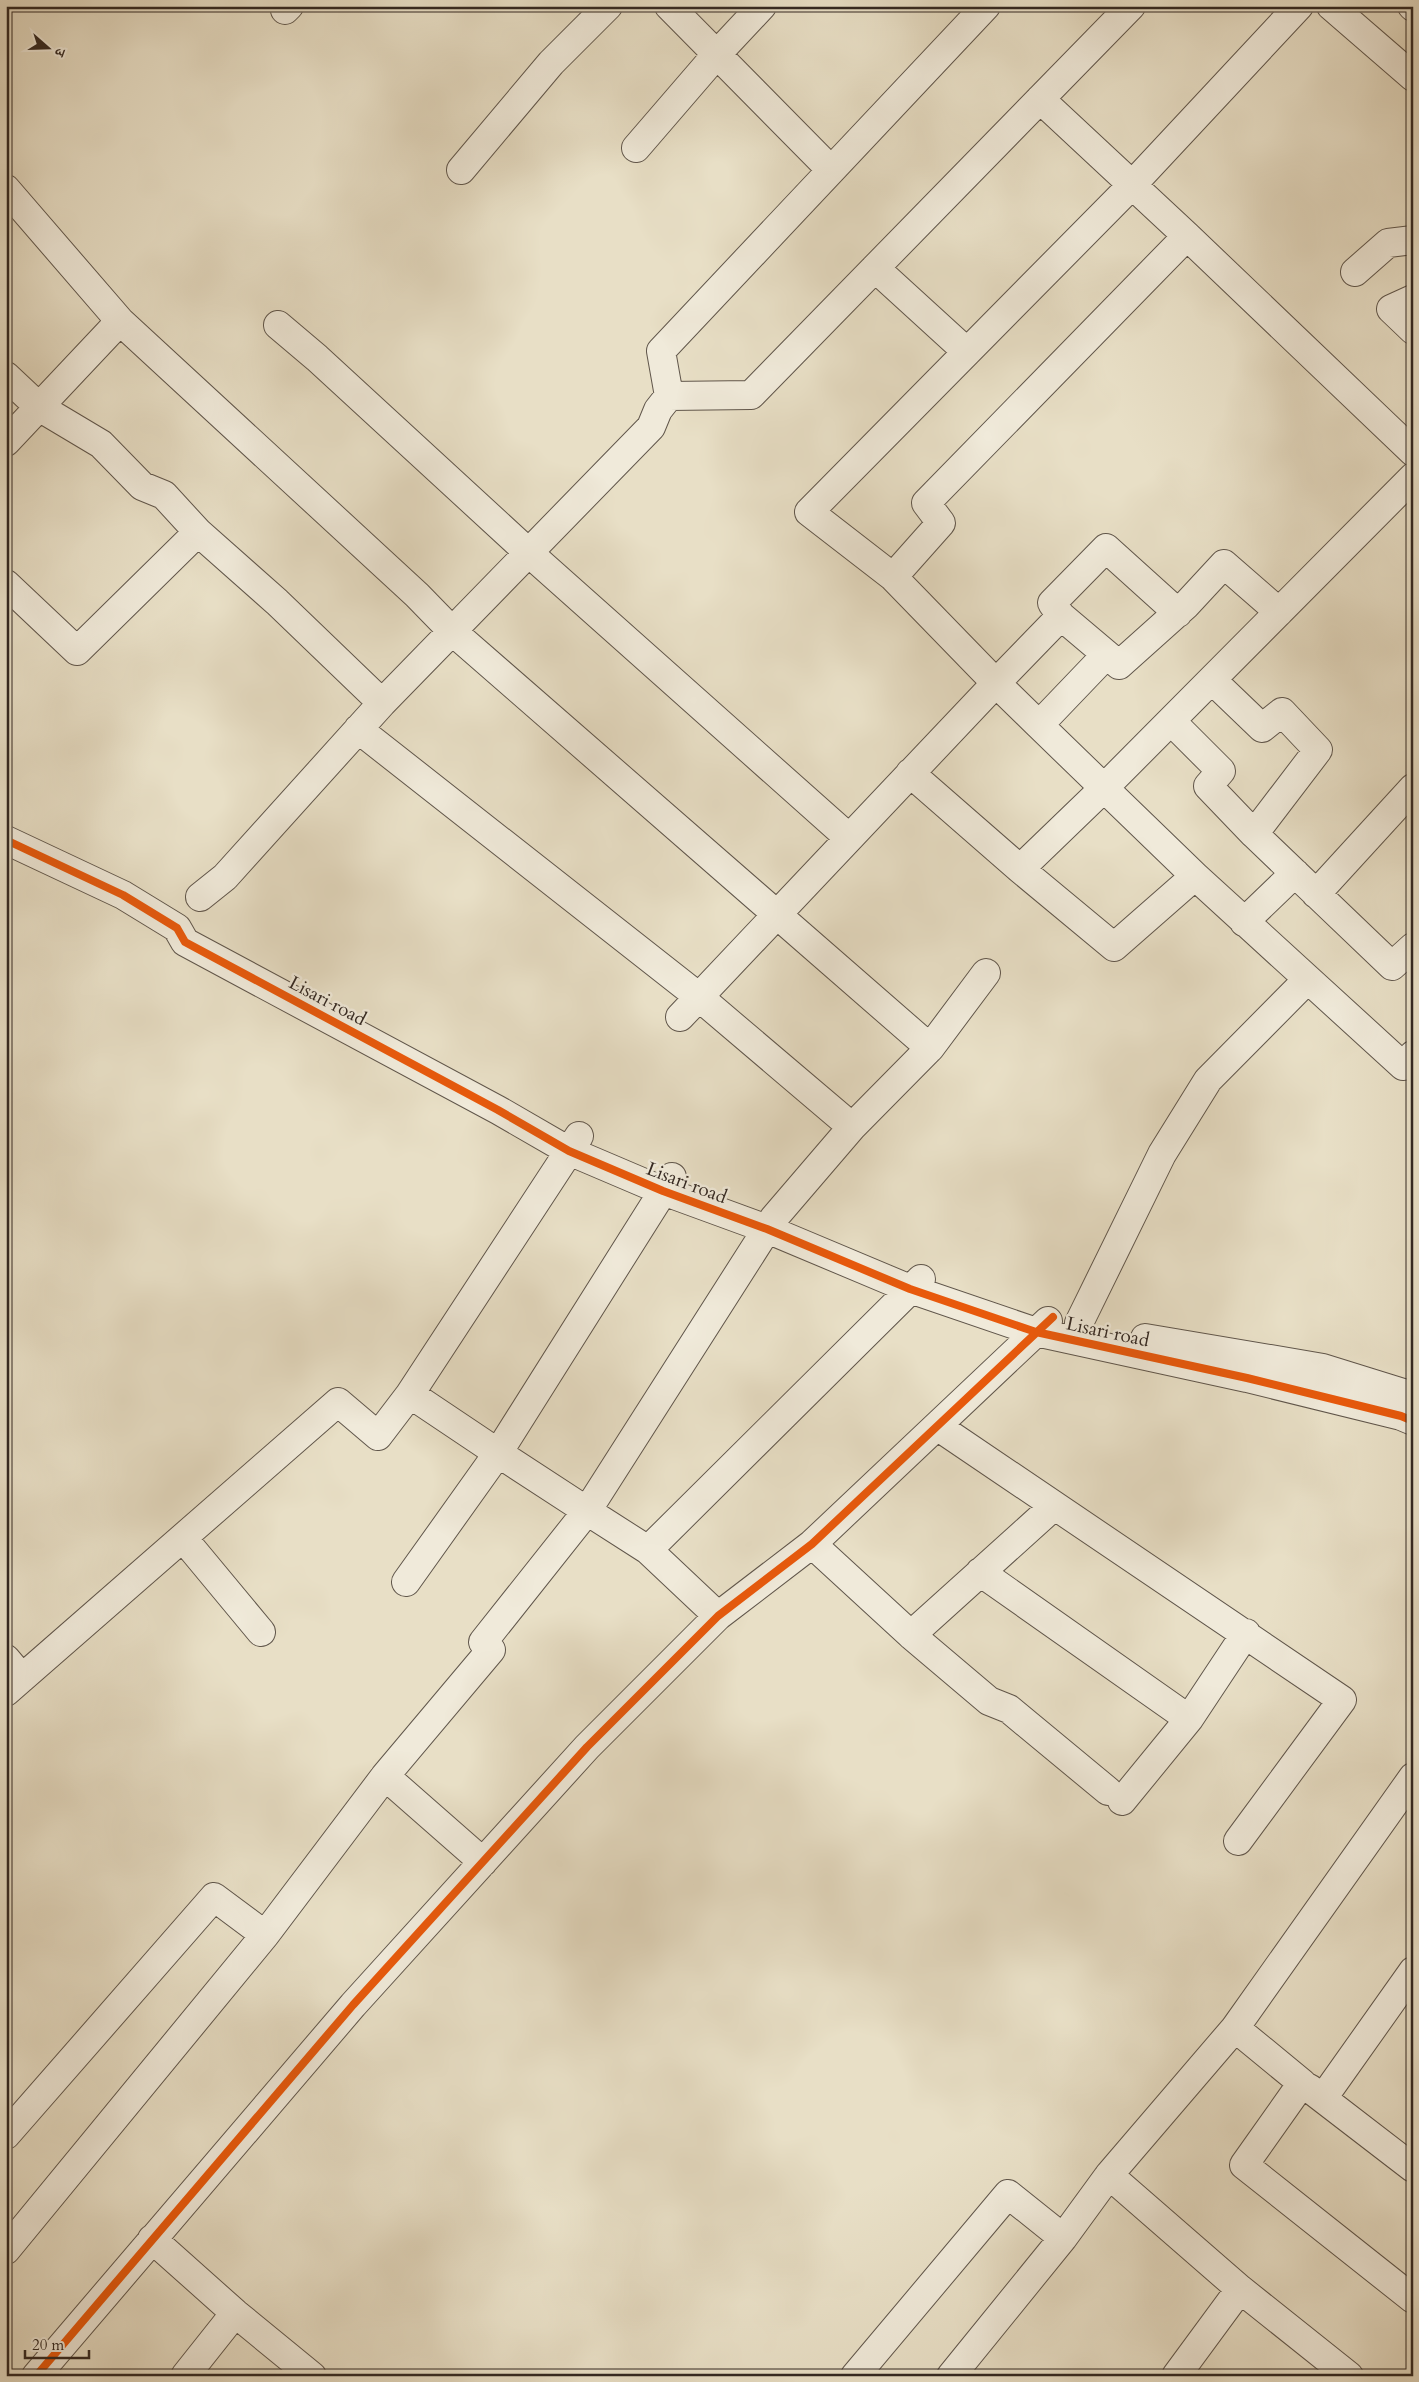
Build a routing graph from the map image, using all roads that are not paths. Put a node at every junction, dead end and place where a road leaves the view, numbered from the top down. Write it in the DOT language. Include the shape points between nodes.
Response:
graph roads {
  1 [pos="608,6"];
  2 [pos="669,6"];
  3 [pos="762,6"];
  4 [pos="986,6"];
  5 [pos="1131,6"];
  6 [pos="1299,6"];
  7 [pos="1331,6"];
  8 [pos="717,54"];
  9 [pos="1413,77"];
  10 [pos="1040,99"];
  11 [pos="636,148"];
  12 [pos="461,170"];
  13 [pos="832,170"];
  14 [pos="1132,185"];
  15 [pos="6,189"];
  16 [pos="1187,236"];
  17 [pos="1413,240"];
  18 [pos="875,268"];
  19 [pos="1355,272"];
  20 [pos="1413,299"];
  21 [pos="120,321"];
  22 [pos="278,325"];
  23 [pos="1413,330"];
  24 [pos="967,352"];
  25 [pos="6,376"];
  26 [pos="663,403"];
  27 [pos="39,407"];
  28 [pos="6,442"];
  29 [pos="1413,452"];
  30 [pos="1413,477"];
  31 [pos="198,532"];
  32 [pos="523,547"];
  33 [pos="893,577"];
  34 [pos="6,584"];
  35 [pos="1178,612"];
  36 [pos="1279,612"];
  37 [pos="1061,616"];
  38 [pos="447,626"];
  39 [pos="1106,655"];
  40 [pos="1212,680"];
  41 [pos="996,683"];
  42 [pos="376,698"];
  43 [pos="1171,721"];
  44 [pos="1039,725"];
  45 [pos="358,729"];
  46 [pos="910,774"];
  47 [pos="1104,788"];
  48 [pos="1413,788"];
  49 [pos="270,815"];
  50 [pos="1254,834"];
  51 [pos="849,838"];
  52 [pos="6,840"];
  53 [pos="1020,869"];
  54 [pos="1295,873"];
  55 [pos="1195,876"];
  56 [pos="1316,894"];
  57 [pos="776,915"];
  58 [pos="1244,922"];
  59 [pos="177,928"];
  60 [pos="1413,947"];
  61 [pos="986,973"];
  62 [pos="1307,980"];
  63 [pos="699,997"];
  64 [pos="680,1017"];
  65 [pos="930,1048"];
  66 [pos="1409,1065"];
  67 [pos="852,1127"];
  68 [pos="574,1143"];
  69 [pos="668,1184"];
  70 [pos="770,1224"];
  71 [pos="916,1284"];
  72 [pos="1079,1324"];
  73 [pos="1044,1325"];
  74 [pos="410,1394"];
  75 [pos="1413,1396"];
  76 [pos="1413,1421"];
  77 [pos="937,1426"];
  78 [pos="498,1453"];
  79 [pos="1054,1506"];
  80 [pos="587,1511"];
  81 [pos="183,1538"];
  82 [pos="812,1544"];
  83 [pos="648,1550"];
  84 [pos="980,1572"];
  85 [pos="406,1582"];
  86 [pos="718,1616"];
  87 [pos="261,1632"];
  88 [pos="1246,1633"];
  89 [pos="911,1635"];
  90 [pos="12,1677"];
  91 [pos="1189,1718"];
  92 [pos="385,1776"];
  93 [pos="1413,1777"];
  94 [pos="1238,1841"];
  95 [pos="483,1862"];
  96 [pos="265,1936"];
  97 [pos="1413,1971"];
  98 [pos="1235,2028"];
  99 [pos="1312,2090"];
  100 [pos="6,2135"];
  101 [pos="1413,2168"];
  102 [pos="1109,2175"];
  103 [pos="1063,2238"];
  104 [pos="152,2239"];
  105 [pos="6,2250"];
  106 [pos="1240,2289"];
  107 [pos="1413,2299"];
  108 [pos="234,2313"];
  109 [pos="1181,2374"];
  110 [pos="36,2376"];
  111 [pos="184,2376"];
  112 [pos="312,2376"];
  113 [pos="855,2376"];
  114 [pos="950,2376"];
  115 [pos="1349,2376"];
  1 -- 12 [label="street" via="551,63"];
  2 -- 8 [label="street"];
  3 -- 8 [label="street"];
  4 -- 13 [label="street"];
  5 -- 10 [label="street"];
  6 -- 14 [label="street"];
  7 -- 9 [label="street"];
  8 -- 11 [label="street"];
  8 -- 13 [label="street"];
  10 -- 14 [label="street"];
  10 -- 18 [label="street"];
  13 -- 26 [label="street" via="661,352"];
  14 -- 16 [label="street"];
  14 -- 24 [label="street"];
  15 -- 21 [label="street"];
  16 -- 29 [label="street"];
  16 -- 33 [label="street" via="926,503 941,524"];
  17 -- 19 [label="street" via="1388,243"];
  18 -- 24 [label="street"];
  18 -- 26 [label="street" via="751,394"];
  20 -- 23 [label="street" via="1390,309"];
  21 -- 27 [label="street"];
  21 -- 38 [label="street"];
  22 -- 32 [label="street"];
  24 -- 33 [label="street" via="809,512"];
  25 -- 27 [label="street"];
  26 -- 32 [label="street" via="651,427 627,439"];
  27 -- 28 [label="street"];
  27 -- 31 [label="street" via="101,444 142,486 164,495"];
  30 -- 36 [label="street"];
  31 -- 34 [label="street" via="77,651"];
  31 -- 42 [label="street" via="277,602"];
  32 -- 38 [label="street"];
  32 -- 51 [label="street"];
  33 -- 41 [label="street"];
  35 -- 36 [label="street" via="1224,564"];
  35 -- 37 [label="street" via="1106,548 1052,604"];
  35 -- 39 [label="street" via="1119,666"];
  36 -- 40 [label="street"];
  37 -- 39 [label="street"];
  37 -- 41 [label="street"];
  38 -- 42 [label="street"];
  38 -- 57 [label="street"];
  39 -- 44 [label="street"];
  40 -- 43 [label="street"];
  40 -- 50 [label="street" via="1262,728 1282,712 1318,750"];
  41 -- 44 [label="street"];
  41 -- 46 [label="street"];
  42 -- 45 [label="street"];
  42 -- 49 [label="street"];
  43 -- 47 [label="street"];
  43 -- 50 [label="street" via="1221,771 1208,786"];
  44 -- 47 [label="street"];
  45 -- 49 [label="street"];
  45 -- 63 [label="street"];
  46 -- 51 [label="street"];
  46 -- 53 [label="street"];
  47 -- 53 [label="street"];
  47 -- 55 [label="street"];
  48 -- 56 [label="street"];
  49 -- 59 [label="street" via="226,877 200,897"];
  50 -- 54 [label="street"];
  51 -- 57 [label="street"];
  52 -- 59 [label="street, Lisari road" via="123,894"];
  53 -- 55 [label="street" via="1114,947"];
  54 -- 56 [label="street"];
  54 -- 58 [label="street"];
  55 -- 58 [label="street"];
  56 -- 60 [label="street" via="1392,966"];
  57 -- 63 [label="street"];
  57 -- 65 [label="street"];
  58 -- 62 [label="street"];
  59 -- 68 [label="street, Lisari road" via="185,942 498,1110"];
  61 -- 65 [label="street"];
  62 -- 66 [label="street"];
  62 -- 72 [label="street" via="1208,1080 1162,1154"];
  63 -- 64 [label="street"];
  63 -- 67 [label="street"];
  65 -- 67 [label="street"];
  67 -- 70 [label="street"];
  68 -- 69 [label="street, Lisari road"];
  68 -- 74 [label="street"];
  69 -- 70 [label="street, Lisari road"];
  69 -- 78 [label="street"];
  70 -- 71 [label="street, Lisari road"];
  70 -- 80 [label="street"];
  71 -- 73 [label="street, Lisari road"];
  71 -- 83 [label="street"];
  72 -- 73 [label="street, Lisari road"];
  72 -- 75 [label="street, Lisari road" via="1323,1368"];
  73 -- 76 [label="street, Lisari road"];
  73 -- 77 [label="street"];
  74 -- 78 [label="street"];
  74 -- 81 [label="street" via="378,1436 338,1402"];
  77 -- 79 [label="street"];
  77 -- 82 [label="street"];
  78 -- 80 [label="street"];
  78 -- 85 [label="street"];
  79 -- 84 [label="street"];
  79 -- 88 [label="street"];
  80 -- 83 [label="street"];
  80 -- 92 [label="street" via="483,1642 491,1650"];
  81 -- 87 [label="street"];
  81 -- 90 [label="street"];
  82 -- 86 [label="street"];
  82 -- 89 [label="street"];
  83 -- 86 [label="street"];
  84 -- 89 [label="street"];
  84 -- 91 [label="street"];
  86 -- 95 [label="street" via="587,1747"];
  88 -- 91 [label="street"];
  88 -- 94 [label="street" via="1342,1700"];
  89 -- 91 [label="street" via="989,1701 1009,1710 1115,1796"];
  92 -- 95 [label="street"];
  92 -- 96 [label="street"];
  93 -- 98 [label="street"];
  95 -- 104 [label="street" via="353,2005"];
  96 -- 100 [label="street" via="214,1896"];
  96 -- 105 [label="street"];
  97 -- 99 [label="street"];
  98 -- 99 [label="street"];
  98 -- 102 [label="street"];
  99 -- 101 [label="street"];
  99 -- 107 [label="street" via="1244,2165"];
  102 -- 103 [label="street"];
  102 -- 106 [label="street"];
  103 -- 113 [label="street" via="1008,2194"];
  103 -- 114 [label="street"];
  104 -- 108 [label="street"];
  104 -- 110 [label="street"];
  106 -- 109 [label="street"];
  106 -- 115 [label="street"];
  108 -- 111 [label="street"];
  108 -- 112 [label="street"];
}
